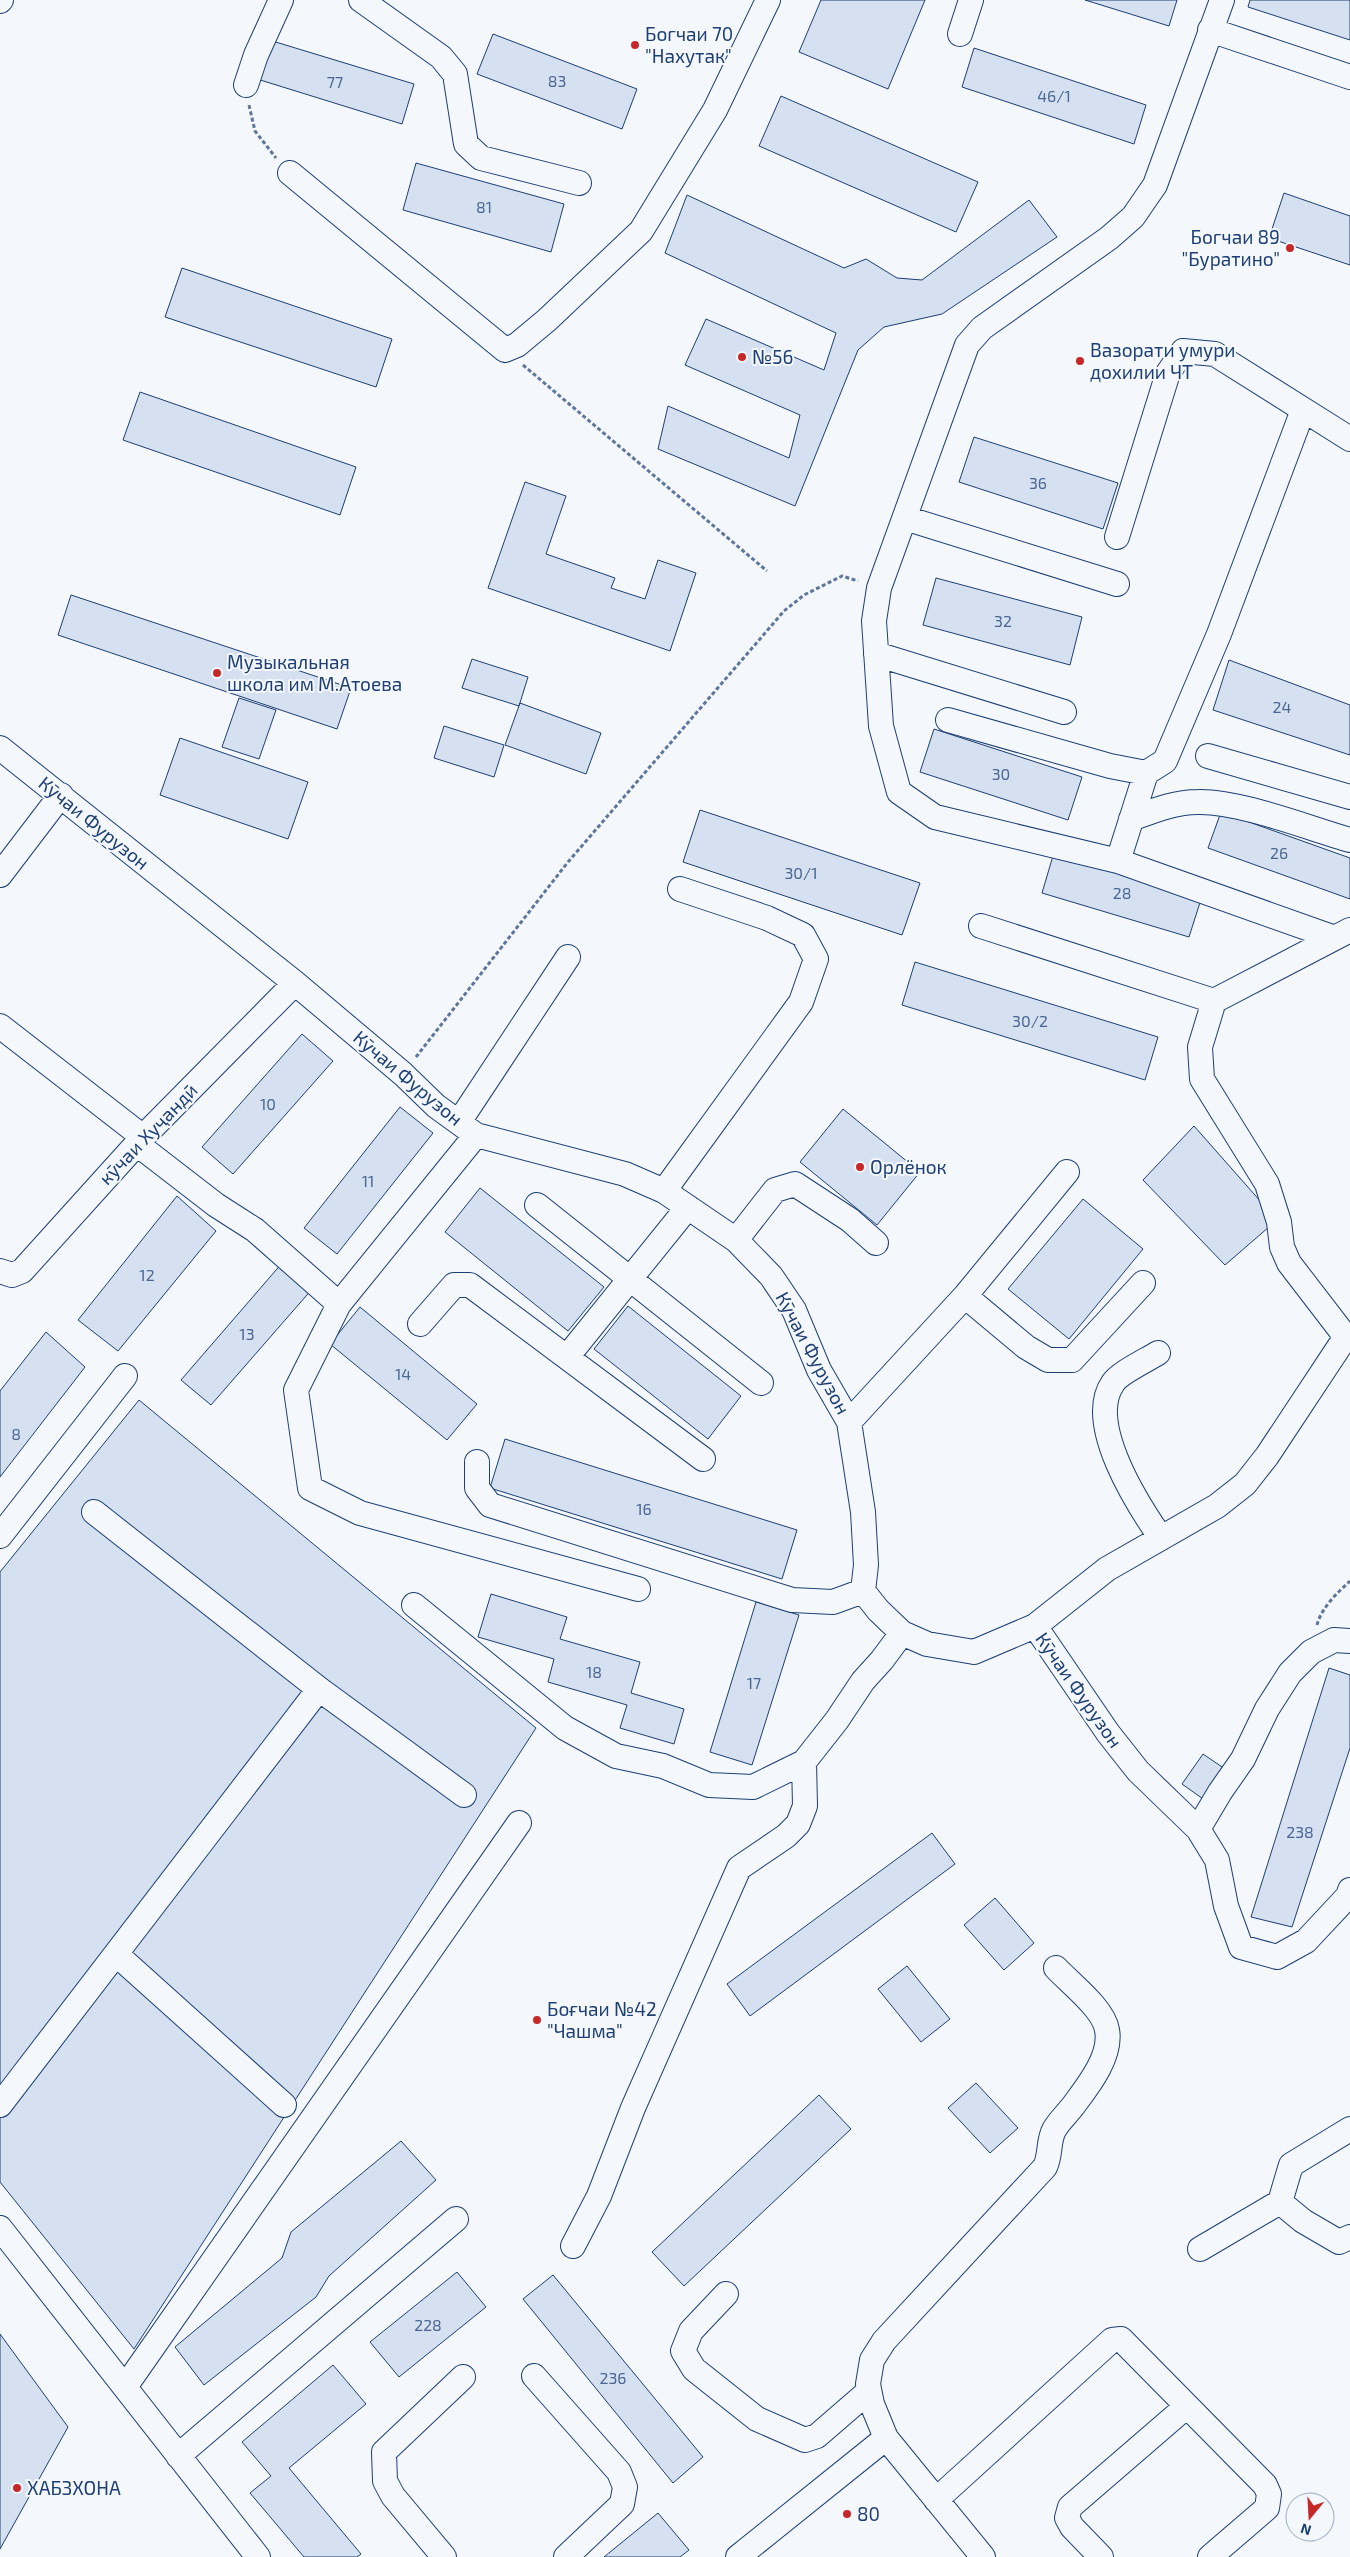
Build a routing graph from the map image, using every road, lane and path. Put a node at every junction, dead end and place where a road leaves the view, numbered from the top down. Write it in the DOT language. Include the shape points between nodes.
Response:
graph roads {
  1 [pos="282,0"];
  2 [pos="361,0"];
  3 [pos="768,0"];
  4 [pos="971,0"];
  5 [pos="1222,0"];
  6 [pos="1210,30"];
  7 [pos="960,34"];
  8 [pos="1350,77"];
  9 [pos="246,85"];
  10 [pos="290,173"];
  11 [pos="579,183"];
  12 [pos="505,350"];
  13 [pos="1303,410"];
  14 [pos="1350,439"];
  15 [pos="905,518"];
  16 [pos="1117,538"];
  17 [pos="767,571"];
  18 [pos="846,577"];
  19 [pos="1117,584"];
  20 [pos="876,654"];
  21 [pos="1064,712"];
  22 [pos="948,720"];
  23 [pos="0,748"];
  24 [pos="1208,756"];
  25 [pos="1146,774"];
  26 [pos="61,795"];
  27 [pos="1350,797"];
  28 [pos="1131,820"];
  29 [pos="1350,840"];
  30 [pos="1118,861"];
  31 [pos="0,875"];
  32 [pos="680,889"];
  33 [pos="981,926"];
  34 [pos="1342,934"];
  35 [pos="568,958"];
  36 [pos="295,983"];
  37 [pos="1214,1001"];
  38 [pos="0,1026"];
  39 [pos="403,1074"];
  40 [pos="468,1129"];
  41 [pos="140,1141"];
  42 [pos="1067,1172"];
  43 [pos="664,1191"];
  44 [pos="537,1205"];
  45 [pos="688,1207"];
  46 [pos="736,1240"];
  47 [pos="876,1243"];
  48 [pos="0,1271"];
  49 [pos="631,1278"];
  50 [pos="1142,1283"];
  51 [pos="965,1296"];
  52 [pos="340,1304"];
  53 [pos="420,1324"];
  54 [pos="1158,1353"];
  55 [pos="567,1357"];
  56 [pos="125,1376"];
  57 [pos="762,1383"];
  58 [pos="849,1422"];
  59 [pos="703,1459"];
  60 [pos="478,1462"];
  61 [pos="94,1512"];
  62 [pos="0,1536"];
  63 [pos="1161,1538"];
  64 [pos="1350,1581"];
  65 [pos="638,1589"];
  66 [pos="863,1591"];
  67 [pos="414,1605"];
  68 [pos="1035,1626"];
  69 [pos="902,1633"];
  70 [pos="1350,1641"];
  71 [pos="1311,1652"];
  72 [pos="319,1689"];
  73 [pos="804,1762"];
  74 [pos="464,1795"];
  75 [pos="519,1823"];
  76 [pos="1198,1829"];
  77 [pos="1350,1890"];
  78 [pos="116,1954"];
  79 [pos="1056,1968"];
  80 [pos="0,2105"];
  81 [pos="284,2105"];
  82 [pos="1350,2129"];
  83 [pos="1280,2202"];
  84 [pos="456,2219"];
  85 [pos="0,2228"];
  86 [pos="573,2246"];
  87 [pos="1346,2246"];
  88 [pos="1200,2249"];
  89 [pos="726,2294"];
  90 [pos="534,2376"];
  91 [pos="463,2377"];
  92 [pos="125,2387"];
  93 [pos="870,2398"];
  94 [pos="1187,2406"];
  95 [pos="886,2438"];
  96 [pos="178,2456"];
  97 [pos="936,2500"];
  98 [pos="258,2557"];
  99 [pos="444,2557"];
  100 [pos="566,2557"];
  101 [pos="738,2557"];
  102 [pos="982,2557"];
  103 [pos="1101,2557"];
  104 [pos="1210,2557"];
  1 -- 9 [label="street"];
  2 -- 11 [label="street" via="441,57 455,74 466,144 481,158"];
  3 -- 12 [label="street" via="715,110 641,230 548,320 517,345"];
  4 -- 7 [label="street"];
  5 -- 6 [label="street"];
  6 -- 8 [label="street"];
  6 -- 15 [label="street" via="1155,185 1133,217 1109,238 982,328 967,345"];
  9 -- 10 [label="path" via="255,131"];
  10 -- 12 [label="street"];
  12 -- 17 [label="path"];
  13 -- 14 [label="street"];
  13 -- 16 [label="street" via="1215,354 1184,351 1168,372"];
  13 -- 25 [label="street" via="1219,634 1165,761"];
  15 -- 19 [label="street"];
  15 -- 20 [label="street" via="880,588 874,621"];
  18 -- 39 [label="path" via="804,595 784,611 568,862"];
  20 -- 21 [label="street"];
  20 -- 30 [label="street" via="881,726 899,792 935,817"];
  22 -- 25 [label="street"];
  23 -- 26 [label="street, Кӯчаи Фурузон"];
  24 -- 27 [label="street"];
  25 -- 28 [label="street"];
  26 -- 31 [label="street"];
  26 -- 36 [label="street, Кӯчаи Фурузон"];
  28 -- 29 [label="street" via="1162,807 1198,802 1239,808"];
  28 -- 30 [label="street"];
  30 -- 34 [label="street"];
  32 -- 43 [label="street" via="767,918 803,935 816,959 801,1002"];
  33 -- 37 [label="street"];
  34 -- 37 [label="street"];
  35 -- 40 [label="street"];
  36 -- 39 [label="street, Кӯчаи Фурузон"];
  36 -- 41 [label="street, кӯчаи Хуҷандӣ"];
  37 -- 63 [label="street" via="1200,1048 1202,1080 1267,1184 1288,1263 1342,1332 1343,1341 1245,1484 1217,1506"];
  38 -- 41 [label="street"];
  39 -- 40 [label="street, Кӯчаи Фурузон" via="436,1106"];
  40 -- 43 [label="street, Кӯчаи Фурузон" via="625,1174"];
  40 -- 52 [label="street"];
  41 -- 48 [label="street, кӯчаи Хуҷандӣ" via="22,1271 12,1275"];
  41 -- 52 [label="street" via="216,1205 255,1230"];
  42 -- 51 [label="street"];
  43 -- 45 [label="street, Кӯчаи Фурузон"];
  44 -- 49 [label="street"];
  45 -- 46 [label="street, Кӯчаи Фурузон"];
  45 -- 49 [label="street"];
  46 -- 47 [label="street" via="775,1190 795,1184 850,1220"];
  46 -- 58 [label="street, Кӯчаи Фурузон" via="771,1276 794,1310 819,1370"];
  49 -- 55 [label="street"];
  49 -- 57 [label="street"];
  50 -- 51 [label="street" via="1072,1360 1048,1360 1026,1347"];
  51 -- 58 [label="street"];
  52 -- 65 [label="street" via="296,1390 310,1488 360,1513"];
  53 -- 55 [label="street" via="454,1285 470,1285"];
  54 -- 63 [label="street" via="1113,1382 1107,1398 1105,1421 1122,1472"];
  55 -- 59 [label="street"];
  56 -- 62 [label="street"];
  58 -- 66 [label="street, Кӯчаи Фурузон" via="863,1512 866,1565"];
  60 -- 66 [label="street" via="477,1488 490,1505 792,1600 833,1602"];
  61 -- 72 [label="street"];
  63 -- 68 [label="street" via="1107,1570"];
  64 -- 71 [label="path" via="1338,1591 1319,1619"];
  66 -- 69 [label="street, Кӯчаи Фурузон"];
  67 -- 73 [label="street" via="565,1728 616,1756 663,1766 709,1786 753,1787"];
  68 -- 69 [label="street, Кӯчаи Фурузон" via="974,1652 927,1644"];
  68 -- 76 [label="street, Кӯчаи Фурузон" via="1138,1771"];
  69 -- 73 [label="street"];
  70 -- 71 [label="street" via="1334,1640"];
  71 -- 76 [label="street" via="1286,1680 1267,1709 1243,1760"];
  72 -- 74 [label="street"];
  72 -- 78 [label="street"];
  73 -- 86 [label="street" via="806,1806 798,1824 739,1868 598,2196"];
  75 -- 92 [label="street"];
  76 -- 77 [label="street, Кӯчаи Фурузон" via="1217,1860 1226,1906 1241,1948 1277,1957 1306,1940"];
  78 -- 80 [label="street"];
  78 -- 81 [label="street"];
  79 -- 93 [label="street" via="1095,2008 1107,2030 1106,2047 1099,2067 1053,2131 1050,2158 1036,2179 884,2341 869,2369"];
  82 -- 83 [label="street" via="1291,2165"];
  83 -- 87 [label="street" via="1303,2221"];
  83 -- 88 [label="street"];
  84 -- 96 [label="street"];
  85 -- 92 [label="street"];
  89 -- 93 [label="street" via="691,2331 684,2351 694,2369 757,2419 804,2440 818,2436"];
  90 -- 100 [label="street" via="620,2472 625,2487 622,2504"];
  91 -- 99 [label="street" via="384,2452 385,2481 393,2496"];
  92 -- 96 [label="street"];
  93 -- 95 [label="street"];
  94 -- 97 [label="street" via="1121,2338 1112,2340"];
  94 -- 103 [label="street" via="1070,2507 1067,2518 1070,2523"];
  94 -- 104 [label="street" via="1265,2486 1269,2494 1267,2508"];
  95 -- 97 [label="street"];
  95 -- 101 [label="street"];
  96 -- 98 [label="street"];
  97 -- 102 [label="street"];
}
